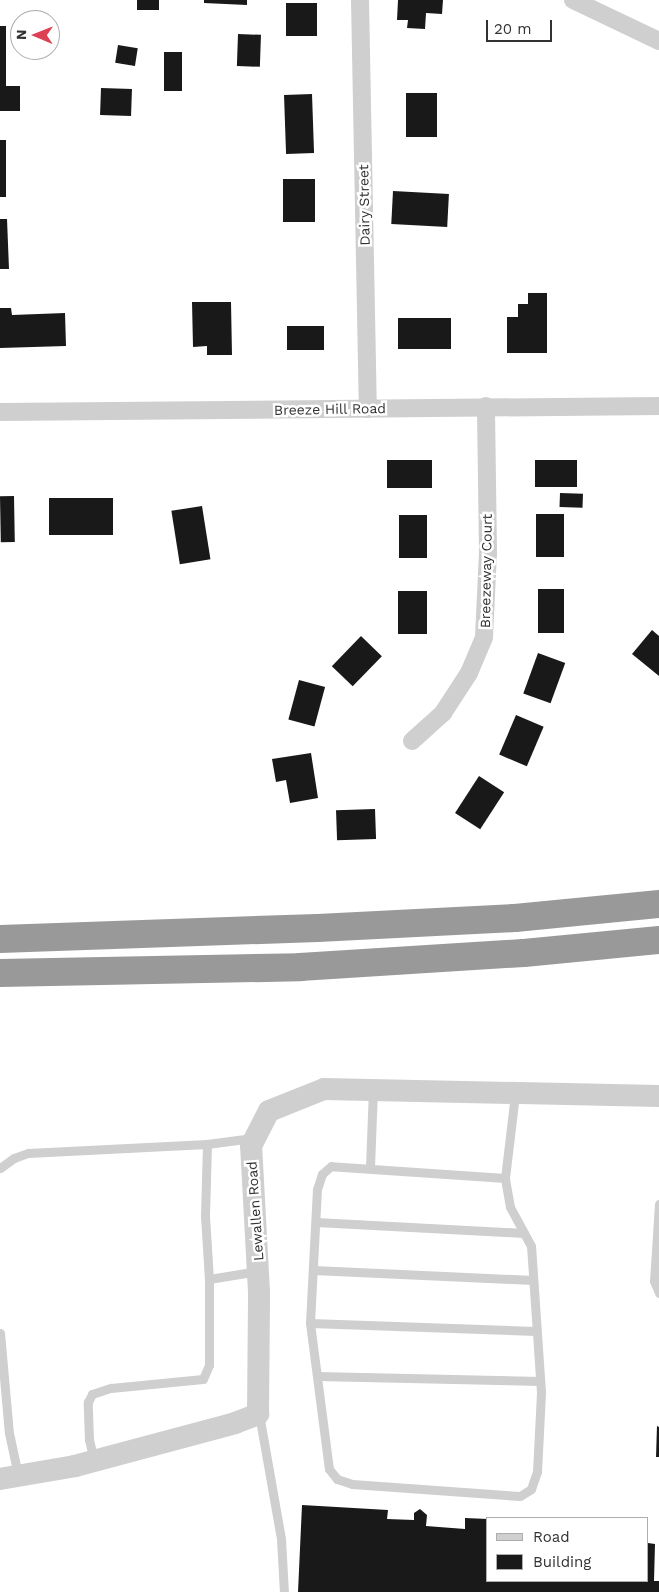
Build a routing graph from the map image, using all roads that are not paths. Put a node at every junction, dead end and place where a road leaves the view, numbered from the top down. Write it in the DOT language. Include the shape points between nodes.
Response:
graph roads {
  1 [pos="360,0"];
  2 [pos="573,0"];
  3 [pos="659,41"];
  4 [pos="486,406"];
  5 [pos="659,406"];
  6 [pos="368,409"];
  7 [pos="0,412"];
  8 [pos="412,741"];
  9 [pos="659,904"];
  10 [pos="0,939"];
  11 [pos="659,940"];
  12 [pos="0,972"];
  13 [pos="373,1090"];
  14 [pos="516,1093"];
  15 [pos="659,1096"];
  16 [pos="255,1138"];
  17 [pos="207,1144"];
  18 [pos="370,1167"];
  19 [pos="0,1168"];
  20 [pos="505,1178"];
  21 [pos="659,1204"];
  22 [pos="316,1222"];
  23 [pos="524,1233"];
  24 [pos="313,1270"];
  25 [pos="258,1271"];
  26 [pos="209,1279"];
  27 [pos="533,1280"];
  28 [pos="659,1293"];
  29 [pos="310,1323"];
  30 [pos="536,1331"];
  31 [pos="0,1333"];
  32 [pos="317,1376"];
  33 [pos="540,1381"];
  34 [pos="258,1414"];
  35 [pos="5,1432"];
  36 [pos="94,1461"];
  37 [pos="9,1477"];
  38 [pos="284,1592"];
  1 -- 6 [label="street, Dairy Street"];
  2 -- 3 [label="street"];
  4 -- 5 [label="street, Breeze Hill Road"];
  4 -- 6 [label="street, Breeze Hill Road"];
  4 -- 8 [label="street, Breezeway Court" via="488,553 484,636 469,674 443,713"];
  6 -- 7 [label="street, Breeze Hill Road"];
  9 -- 10 [label="highway" via="505,919"];
  11 -- 12 [label="highway" via="524,953 300,967"];
  13 -- 14 [label="street, Lewallen Road"];
  13 -- 16 [label="street, Lewallen Road" via="324,1089 288,1103 269,1111"];
  13 -- 18 [label="lane"];
  14 -- 15 [label="street, Lewallen Road"];
  14 -- 20 [label="lane"];
  16 -- 17 [label="lane"];
  16 -- 25 [label="street, Lewallen Road" via="251,1146"];
  17 -- 19 [label="lane" via="28,1153"];
  17 -- 26 [label="lane" via="205,1216"];
  18 -- 20 [label="lane"];
  18 -- 22 [label="lane" via="331,1166 322,1174"];
  20 -- 23 [label="lane" via="510,1207"];
  21 -- 28 [label="lane" via="654,1281"];
  22 -- 23 [label="lane"];
  22 -- 24 [label="lane"];
  23 -- 27 [label="lane" via="531,1246"];
  24 -- 27 [label="lane"];
  24 -- 29 [label="lane"];
  25 -- 26 [label="lane"];
  25 -- 34 [label="street, Lewallen Road"];
  26 -- 36 [label="lane" via="209,1365 202,1379 112,1388 92,1394 88,1402 89,1440"];
  27 -- 30 [label="lane"];
  29 -- 30 [label="lane"];
  29 -- 32 [label="lane"];
  30 -- 33 [label="lane"];
  31 -- 35 [label="lane"];
  32 -- 33 [label="lane"];
  32 -- 33 [label="lane" via="329,1469 337,1479 352,1484 520,1496 531,1489 537,1472"];
  34 -- 36 [label="street"];
  34 -- 38 [label="lane" via="281,1539"];
  35 -- 37 [label="lane"];
  36 -- 37 [label="street"];
}
